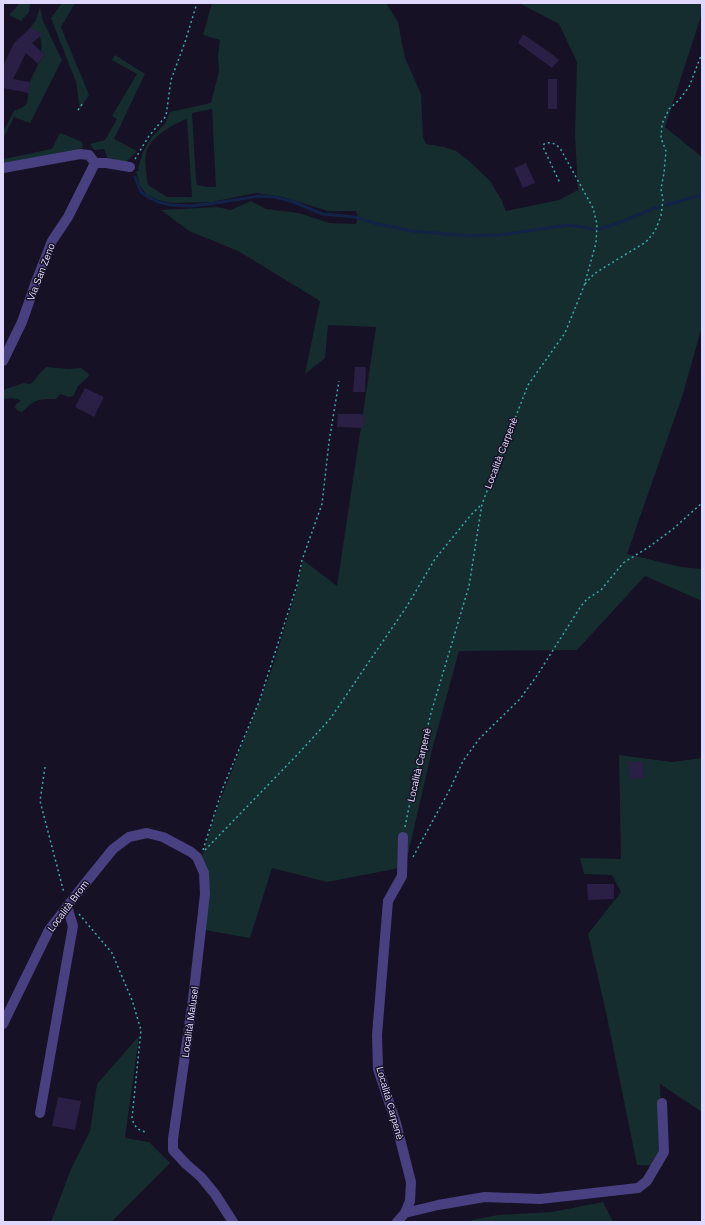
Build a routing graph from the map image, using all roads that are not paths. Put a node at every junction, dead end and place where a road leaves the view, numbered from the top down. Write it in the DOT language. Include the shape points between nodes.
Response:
graph roads {
  1 [pos="95,163"];
  2 [pos="130,167"];
  3 [pos="3,168"];
  4 [pos="3,361"];
  5 [pos="147,833"];
  6 [pos="403,837"];
  7 [pos="67,906"];
  8 [pos="3,1024"];
  9 [pos="662,1103"];
  10 [pos="40,1113"];
  11 [pos="405,1213"];
  12 [pos="233,1222"];
  13 [pos="397,1222"];
  1 -- 2 [label="street"];
  1 -- 3 [label="street" via="89,155 80,154"];
  1 -- 4 [label="street, Via San Zeno" via="68,217 52,241 22,322"];
  5 -- 7 [label="street, Località Brom" via="129,837 113,849"];
  5 -- 12 [label="street, Località Malusel" via="163,837 191,852 197,857 204,873 205,894 194,999 172,1150 211,1188"];
  6 -- 11 [label="street, Località Carpenè" via="402,876 388,902 377,1035 378,1069 396,1123 411,1182 410,1201"];
  7 -- 8 [label="street, Località Brom" via="49,930"];
  7 -- 10 [label="street" via="73,926"];
  9 -- 11 [label="street" via="664,1152 647,1181 638,1188 540,1199 485,1197"];
  11 -- 13 [label="street"];
}
